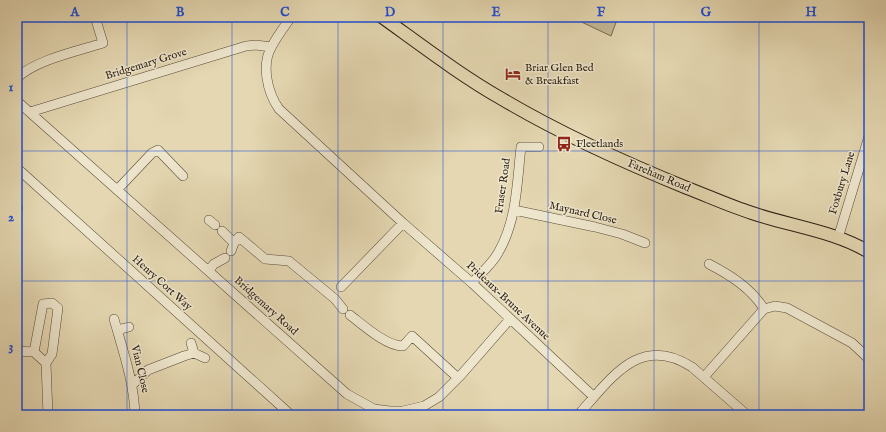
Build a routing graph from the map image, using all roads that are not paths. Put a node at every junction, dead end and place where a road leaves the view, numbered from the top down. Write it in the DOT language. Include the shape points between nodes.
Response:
graph roads {
  1 [pos="95,17"];
  2 [pos="292,17"];
  3 [pos="382,17"];
  4 [pos="271,47"];
  5 [pos="17,78"];
  6 [pos="17,101"];
  7 [pos="30,112"];
  8 [pos="869,136"];
  9 [pos="539,147"];
  10 [pos="17,168"];
  11 [pos="183,176"];
  12 [pos="117,190"];
  13 [pos="514,210"];
  14 [pos="403,223"];
  15 [pos="216,226"];
  16 [pos="838,238"];
  17 [pos="645,243"];
  18 [pos="230,250"];
  19 [pos="869,252"];
  20 [pos="709,264"];
  21 [pos="209,270"];
  22 [pos="472,283"];
  23 [pos="341,287"];
  24 [pos="764,309"];
  25 [pos="114,319"];
  26 [pos="510,319"];
  27 [pos="130,327"];
  28 [pos="117,330"];
  29 [pos="191,343"];
  30 [pos="17,351"];
  31 [pos="34,352"];
  32 [pos="194,353"];
  33 [pos="205,358"];
  34 [pos="869,359"];
  35 [pos="46,363"];
  36 [pos="704,377"];
  37 [pos="458,378"];
  38 [pos="132,385"];
  39 [pos="594,398"];
  40 [pos="403,413"];
  41 [pos="48,415"];
  42 [pos="135,415"];
  43 [pos="291,415"];
  44 [pos="580,415"];
  45 [pos="747,415"];
  1 -- 5 [label="street" via="103,43 34,65"];
  2 -- 4 [label="street"];
  3 -- 16 [label="main road, Fareham Road" via="501,99 591,146 752,213"];
  4 -- 7 [label="street, Bridgemary Grove" via="246,46"];
  4 -- 14 [label="street, Prideaux-Brune Avenue" via="267,60 268,83 279,109"];
  6 -- 7 [label="street, Bridgemary Road"];
  7 -- 12 [label="street, Bridgemary Road"];
  8 -- 16 [label="street, Foxbury Lane"];
  9 -- 13 [label="street, Fraser Road" via="521,147"];
  10 -- 43 [label="street, Henry Cort Way"];
  11 -- 12 [label="street" via="158,150 152,153"];
  12 -- 21 [label="street, Bridgemary Road"];
  13 -- 17 [label="street, Maynard Close" via="602,228"];
  13 -- 22 [label="street, Fraser Road" via="498,253"];
  14 -- 22 [label="street, Prideaux-Brune Avenue"];
  14 -- 23 [label="street"];
  15 -- 18 [label="street"];
  16 -- 19 [label="main road, Fareham Road"];
  18 -- 21 [label="street"];
  18 -- 37 [label="street" via="239,237 265,259 289,261 367,329 396,346 403,346 412,336"];
  20 -- 24 [label="street" via="728,273 758,299"];
  21 -- 40 [label="street, Bridgemary Road" via="346,394 374,408"];
  22 -- 26 [label="street, Prideaux-Brune Avenue"];
  24 -- 34 [label="street" via="775,306 787,308 852,343"];
  24 -- 36 [label="street"];
  25 -- 28 [label="street, Vian Close"];
  26 -- 37 [label="street, Bridgemary Road"];
  26 -- 39 [label="street, Prideaux-Brune Avenue"];
  27 -- 28 [label="street"];
  28 -- 38 [label="street, Vian Close"];
  29 -- 32 [label="street"];
  30 -- 31 [label="street"];
  31 -- 35 [label="street"];
  31 -- 35 [label="street" via="43,304 52,303 58,308 52,354"];
  32 -- 33 [label="street"];
  32 -- 38 [label="street" via="148,370"];
  35 -- 41 [label="street"];
  36 -- 39 [label="street" via="683,361 670,356 649,356 634,360 622,368"];
  36 -- 45 [label="street"];
  37 -- 40 [label="street, Bridgemary Road" via="439,398"];
  38 -- 42 [label="street, Vian Close"];
  39 -- 44 [label="street"];
}
